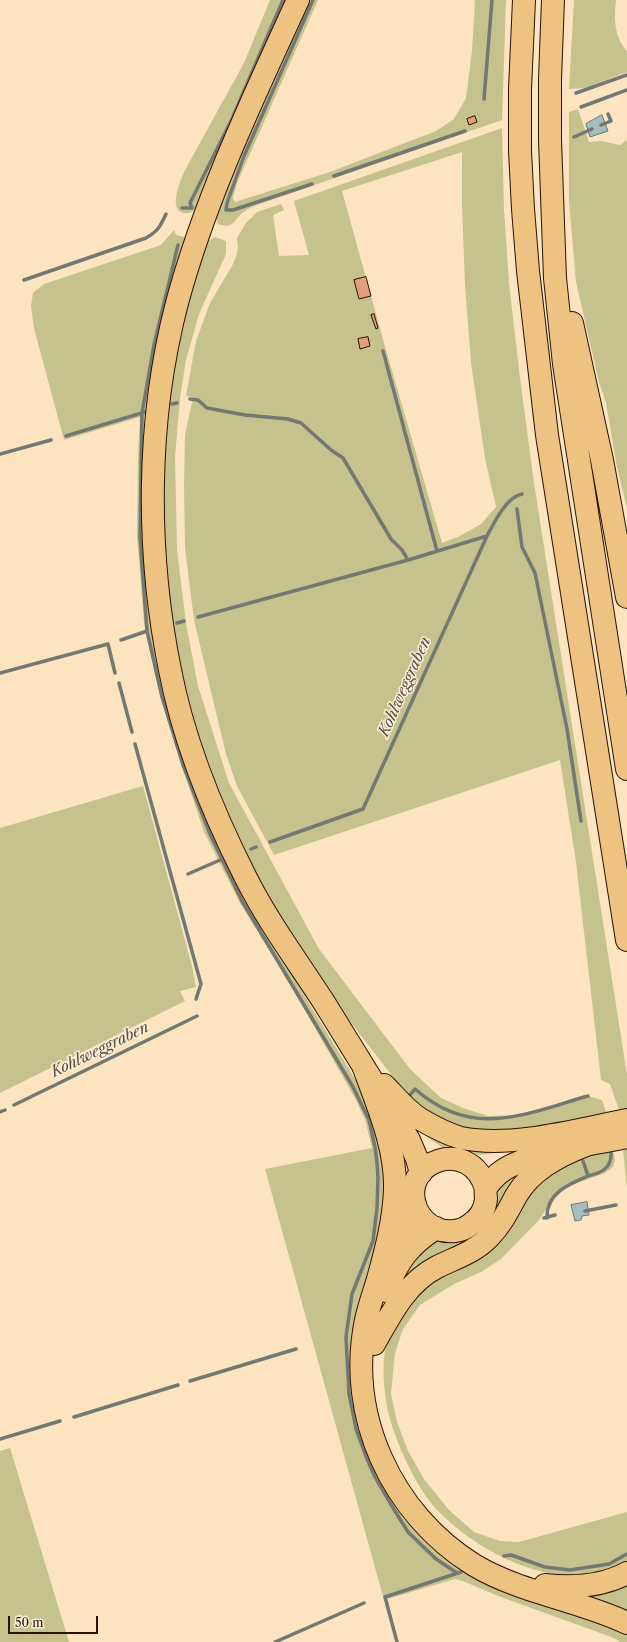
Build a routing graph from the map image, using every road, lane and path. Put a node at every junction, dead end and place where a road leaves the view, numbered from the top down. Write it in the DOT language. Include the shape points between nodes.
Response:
graph roads {
  1 [pos="298,0"];
  2 [pos="524,0"];
  3 [pos="553,0"];
  4 [pos="553,242"];
  5 [pos="627,597"];
  6 [pos="627,769"];
  7 [pos="627,940"];
  8 [pos="326,1007"];
  9 [pos="364,1068"];
  10 [pos="383,1085"];
  11 [pos="627,1120"];
  12 [pos="627,1137"];
  13 [pos="582,1138"];
  14 [pos="441,1160"];
  15 [pos="472,1166"];
  16 [pos="421,1173"];
  17 [pos="486,1189"];
  18 [pos="415,1206"];
  19 [pos="436,1228"];
  20 [pos="378,1281"];
  21 [pos="374,1344"];
  22 [pos="627,1574"];
  23 [pos="627,1623"];
  1 -- 8 [label="main road" via="201,225 177,305 164,367 156,426 152,493 154,561 170,672 188,740 205,789 247,881"];
  2 -- 7 [label="main road" via="520,151 528,271 547,435"];
  3 -- 4 [label="main road" via="550,79"];
  4 -- 5 [label="main road" via="602,460"];
  4 -- 6 [label="main road" via="564,364"];
  8 -- 9 [label="main road"];
  8 -- 10 [label="main road"];
  9 -- 16 [label="main road" via="409,1140"];
  9 -- 20 [label="main road" via="385,1125 395,1187 393,1220"];
  10 -- 13 [label="main road" via="418,1118 459,1137 503,1141"];
  10 -- 14 [label="main road"];
  11 -- 13 [label="main road"];
  12 -- 13 [label="main road"];
  13 -- 15 [label="main road" via="529,1145"];
  13 -- 17 [label="main road" via="514,1165 501,1172"];
  13 -- 21 [label="main road" via="526,1182 502,1223 483,1243 420,1278 398,1302"];
  14 -- 15 [label="main road" via="457,1159"];
  14 -- 16 [label="main road"];
  15 -- 17 [label="main road" via="481,1176"];
  16 -- 18 [label="main road" via="414,1192"];
  17 -- 19 [label="main road" via="483,1210 469,1226 449,1231"];
  18 -- 19 [label="main road" via="423,1219"];
  18 -- 20 [label="main road" via="412,1220"];
  19 -- 21 [label="main road" via="407,1250 397,1265 381,1306"];
  20 -- 23 [label="main road" via="370,1303 364,1333 364,1402 376,1449 404,1500 455,1552 493,1575"];
  21 -- 22 [label="main road" via="374,1384 388,1447 418,1501 444,1531 483,1561 502,1571 544,1585 582,1587"];
}
